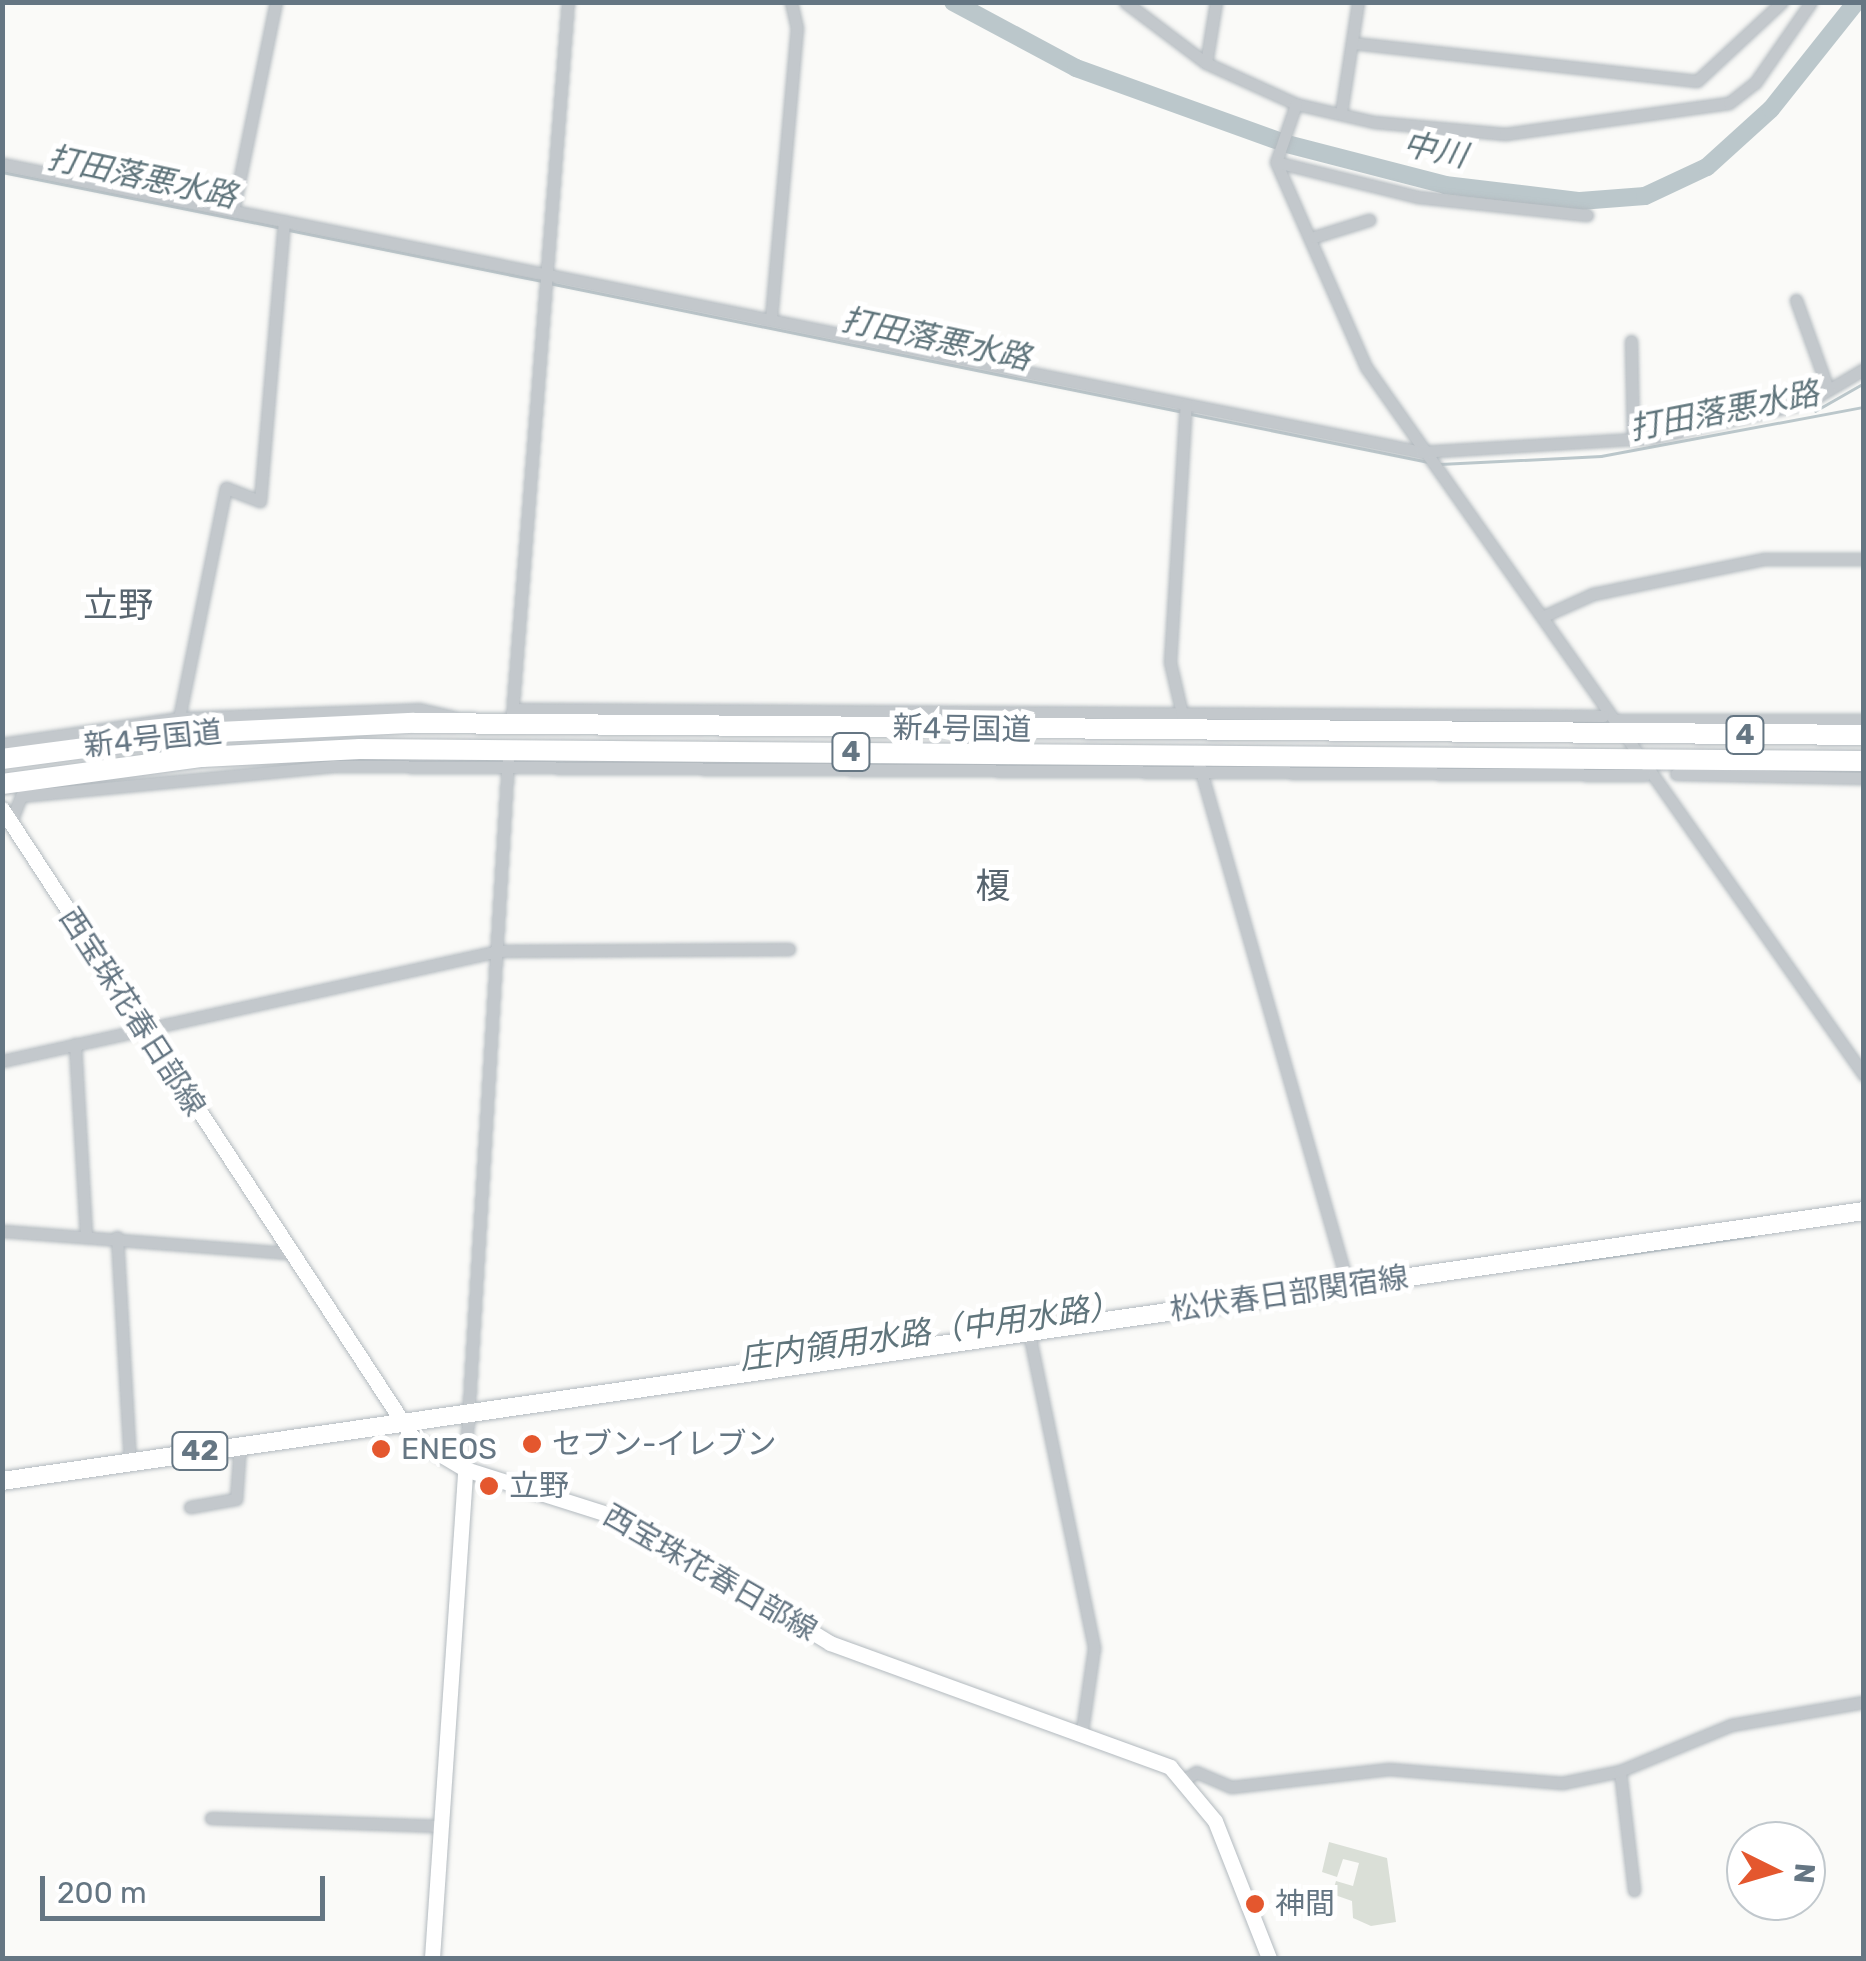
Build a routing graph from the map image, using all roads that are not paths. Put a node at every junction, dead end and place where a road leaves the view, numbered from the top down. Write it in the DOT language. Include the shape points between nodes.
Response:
graph roads {
  1 [pos="276,2"];
  2 [pos="568,2"];
  3 [pos="791,2"];
  4 [pos="1125,2"];
  5 [pos="1216,2"];
  6 [pos="1358,2"];
  7 [pos="1782,2"];
  8 [pos="1811,2"];
  9 [pos="1352,43"];
  10 [pos="1206,63"];
  11 [pos="1296,104"];
  12 [pos="1341,113"];
  13 [pos="1276,162"];
  14 [pos="2,164"];
  15 [pos="233,211"];
  16 [pos="1587,215"];
  17 [pos="1369,220"];
  18 [pos="284,221"];
  19 [pos="1314,238"];
  20 [pos="546,274"];
  21 [pos="1796,300"];
  22 [pos="771,318"];
  23 [pos="1631,342"];
  24 [pos="1864,369"];
  25 [pos="1828,389"];
  26 [pos="1186,404"];
  27 [pos="1633,440"];
  28 [pos="1420,452"];
  29 [pos="1864,559"];
  30 [pos="1544,616"];
  31 [pos="512,717"];
  32 [pos="178,718"];
  33 [pos="1864,720"];
  34 [pos="1184,723"];
  35 [pos="1615,723"];
  36 [pos="473,724"];
  37 [pos="1864,736"];
  38 [pos="2,744"];
  39 [pos="16,752"];
  40 [pos="509,758"];
  41 [pos="1864,761"];
  42 [pos="1199,763"];
  43 [pos="1735,766"];
  44 [pos="1643,767"];
  45 [pos="1676,774"];
  46 [pos="1864,778"];
  47 [pos="2,784"];
  48 [pos="7,816"];
  49 [pos="789,950"];
  50 [pos="498,951"];
  51 [pos="143,1030"];
  52 [pos="75,1044"];
  53 [pos="2,1061"];
  54 [pos="1864,1075"];
  55 [pos="1864,1211"];
  56 [pos="2,1231"];
  57 [pos="86,1234"];
  58 [pos="116,1237"];
  59 [pos="288,1253"];
  60 [pos="1348,1286"];
  61 [pos="1029,1333"];
  62 [pos="466,1410"];
  63 [pos="398,1420"];
  64 [pos="240,1444"];
  65 [pos="130,1461"];
  66 [pos="465,1469"];
  67 [pos="2,1481"];
  68 [pos="190,1507"];
  69 [pos="1864,1702"];
  70 [pos="1082,1730"];
  71 [pos="1620,1771"];
  72 [pos="1184,1778"];
  73 [pos="211,1818"];
  74 [pos="441,1826"];
  75 [pos="1634,1890"];
  76 [pos="432,1958"];
  77 [pos="1269,1958"];
  1 -- 15 [label="street"];
  2 -- 20 [label="street"];
  3 -- 22 [label="street" via="796,28"];
  4 -- 10 [label="street"];
  5 -- 10 [label="street"];
  6 -- 9 [label="street"];
  7 -- 9 [label="street" via="1697,81"];
  8 -- 12 [label="street" via="1755,82 1729,103 1505,134"];
  9 -- 12 [label="street"];
  10 -- 11 [label="street"];
  11 -- 12 [label="street"];
  11 -- 13 [label="street"];
  13 -- 16 [label="street" via="1418,198"];
  13 -- 19 [label="street"];
  14 -- 15 [label="street"];
  15 -- 18 [label="street"];
  17 -- 19 [label="street"];
  18 -- 20 [label="street"];
  18 -- 32 [label="street" via="260,501 226,488"];
  19 -- 28 [label="street" via="1343,323"];
  20 -- 22 [label="street"];
  20 -- 31 [label="street"];
  21 -- 25 [label="street"];
  22 -- 26 [label="street"];
  23 -- 27 [label="street"];
  24 -- 25 [label="street"];
  25 -- 27 [label="street" via="1808,402"];
  26 -- 28 [label="street"];
  26 -- 34 [label="street" via="1170,662"];
  27 -- 28 [label="street"];
  28 -- 30 [label="street"];
  29 -- 30 [label="street" via="1764,559 1593,594"];
  30 -- 35 [label="street"];
  31 -- 34 [label="highway, 新4号国道 / 4"];
  31 -- 36 [label="highway, 新4号国道 / 4"];
  32 -- 36 [label="street" via="419,709"];
  32 -- 39 [label="street"];
  33 -- 35 [label="street"];
  34 -- 35 [label="highway, 新4号国道 / 4"];
  35 -- 37 [label="highway, 新4号国道 / 4"];
  35 -- 44 [label="street"];
  36 -- 39 [label="highway, 新4号国道 / 4" via="249,729"];
  38 -- 39 [label="street"];
  40 -- 42 [label="highway, 新4号国道 / 4"];
  40 -- 47 [label="highway, 新4号国道 / 4" via="242,754"];
  40 -- 48 [label="street" via="278,767 99,784 21,796"];
  40 -- 50 [label="street"];
  41 -- 43 [label="highway, 新4号国道 / 4"];
  42 -- 44 [label="highway, 新4号国道 / 4"];
  42 -- 60 [label="street"];
  43 -- 44 [label="highway, 新4号国道 / 4"];
  43 -- 45 [label="street"];
  43 -- 46 [label="street"];
  44 -- 54 [label="street"];
  48 -- 51 [label="main road, 西宝珠花春日部線"];
  49 -- 50 [label="street"];
  50 -- 51 [label="street"];
  50 -- 62 [label="street"];
  51 -- 52 [label="street"];
  51 -- 59 [label="main road, 西宝珠花春日部線"];
  52 -- 53 [label="street"];
  52 -- 57 [label="street"];
  55 -- 60 [label="main road, 松伏春日部関宿線 / 42"];
  56 -- 57 [label="street"];
  57 -- 58 [label="street"];
  58 -- 59 [label="street"];
  58 -- 65 [label="street"];
  59 -- 63 [label="main road, 西宝珠花春日部線"];
  60 -- 61 [label="main road, 松伏春日部関宿線 / 42"];
  61 -- 62 [label="main road, 松伏春日部関宿線 / 42"];
  61 -- 70 [label="street" via="1094,1648"];
  62 -- 63 [label="main road, 松伏春日部関宿線 / 42"];
  62 -- 66 [label="street"];
  63 -- 64 [label="main road, 松伏春日部関宿線 / 42"];
  63 -- 66 [label="main road, 西宝珠花春日部線" via="433,1454"];
  64 -- 65 [label="main road, 松伏春日部関宿線 / 42"];
  64 -- 68 [label="street" via="236,1499"];
  65 -- 67 [label="main road, 松伏春日部関宿線 / 42"];
  66 -- 70 [label="main road, 西宝珠花春日部線" via="607,1510 830,1643"];
  66 -- 74 [label="main road"];
  69 -- 71 [label="street" via="1731,1725"];
  70 -- 72 [label="main road, 西宝珠花春日部線" via="1151,1756"];
  71 -- 72 [label="street" via="1562,1783 1389,1768 1231,1787 1196,1772"];
  71 -- 75 [label="street"];
  72 -- 77 [label="main road, 西宝珠花春日部線" via="1215,1821"];
  73 -- 74 [label="street"];
  74 -- 76 [label="main road"];
}
